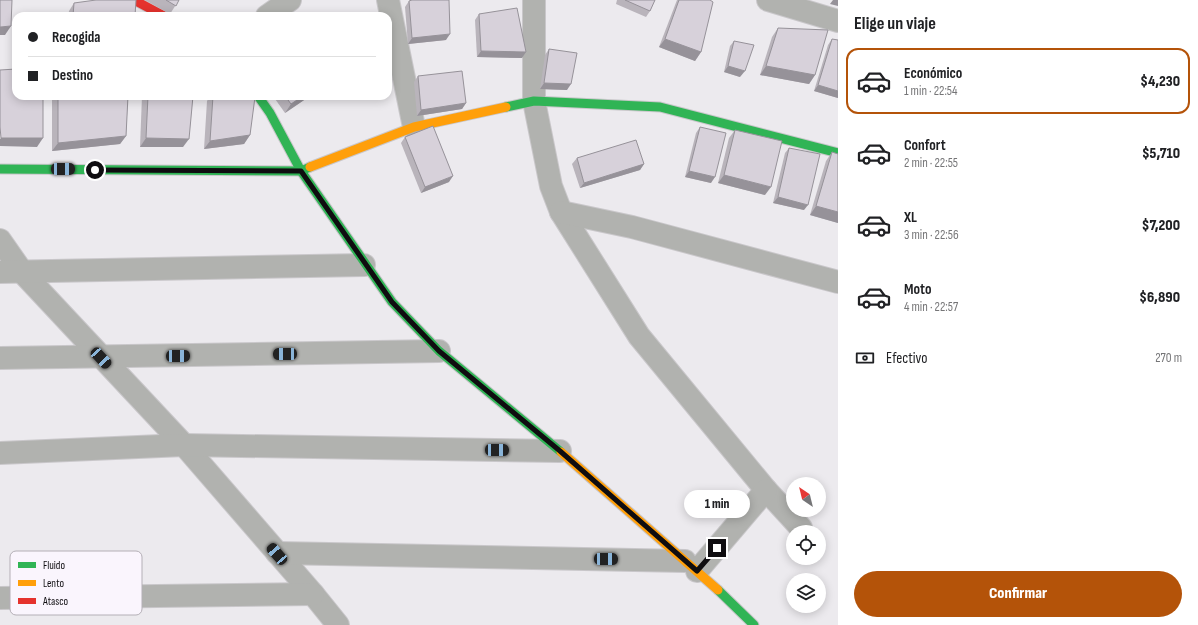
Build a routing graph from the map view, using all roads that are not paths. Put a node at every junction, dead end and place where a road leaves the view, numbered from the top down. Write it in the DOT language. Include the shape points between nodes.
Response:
graph roads {
  1 [pos="134,0"];
  2 [pos="290,0"];
  3 [pos="388,0"];
  4 [pos="534,0"];
  5 [pos="768,0"];
  6 [pos="156,12"];
  7 [pos="273,12"];
  8 [pos="390,12"];
  9 [pos="392,20"];
  10 [pos="838,21"];
  11 [pos="261,100"];
  12 [pos="534,101"];
  13 [pos="414,127"];
  14 [pos="838,152"];
  15 [pos="0,169"];
  16 [pos="301,171"];
  17 [pos="561,212"];
  18 [pos="0,240"];
  19 [pos="364,264"];
  20 [pos="0,272"];
  21 [pos="22,273"];
  22 [pos="838,282"];
  23 [pos="439,351"];
  24 [pos="0,358"];
  25 [pos="101,358"];
  26 [pos="184,445"];
  27 [pos="560,451"];
  28 [pos="0,453"];
  29 [pos="766,490"];
  30 [pos="798,525"];
  31 [pos="277,554"];
  32 [pos="691,566"];
  33 [pos="313,594"];
  34 [pos="142,596"];
  35 [pos="0,598"];
  36 [pos="10,598"];
  37 [pos="338,625"];
  38 [pos="754,625"];
  1 -- 6 [label="street"];
  2 -- 7 [label="street"];
  3 -- 8 [label="street"];
  4 -- 12 [label="street"];
  5 -- 10 [label="street"];
  9 -- 13 [label="street"];
  11 -- 16 [label="street"];
  12 -- 13 [label="street"];
  12 -- 14 [label="street" via="660,107"];
  12 -- 17 [label="street" via="552,186"];
  13 -- 16 [label="street"];
  15 -- 16 [label="street"];
  16 -- 19 [label="street"];
  17 -- 22 [label="street" via="632,227"];
  17 -- 29 [label="street" via="639,336"];
  18 -- 21 [label="street"];
  19 -- 21 [label="street"];
  19 -- 23 [label="street" via="392,302"];
  20 -- 21 [label="street"];
  21 -- 25 [label="street"];
  23 -- 25 [label="street"];
  23 -- 27 [label="street"];
  24 -- 25 [label="street"];
  25 -- 26 [label="street"];
  26 -- 27 [label="street"];
  26 -- 28 [label="street"];
  26 -- 31 [label="street"];
  27 -- 32 [label="street"];
  29 -- 30 [label="street"];
  29 -- 32 [label="street"];
  31 -- 32 [label="street"];
  31 -- 33 [label="street"];
  32 -- 38 [label="street"];
  33 -- 34 [label="street"];
  33 -- 37 [label="street"];
  35 -- 36 [label="street"];
}
